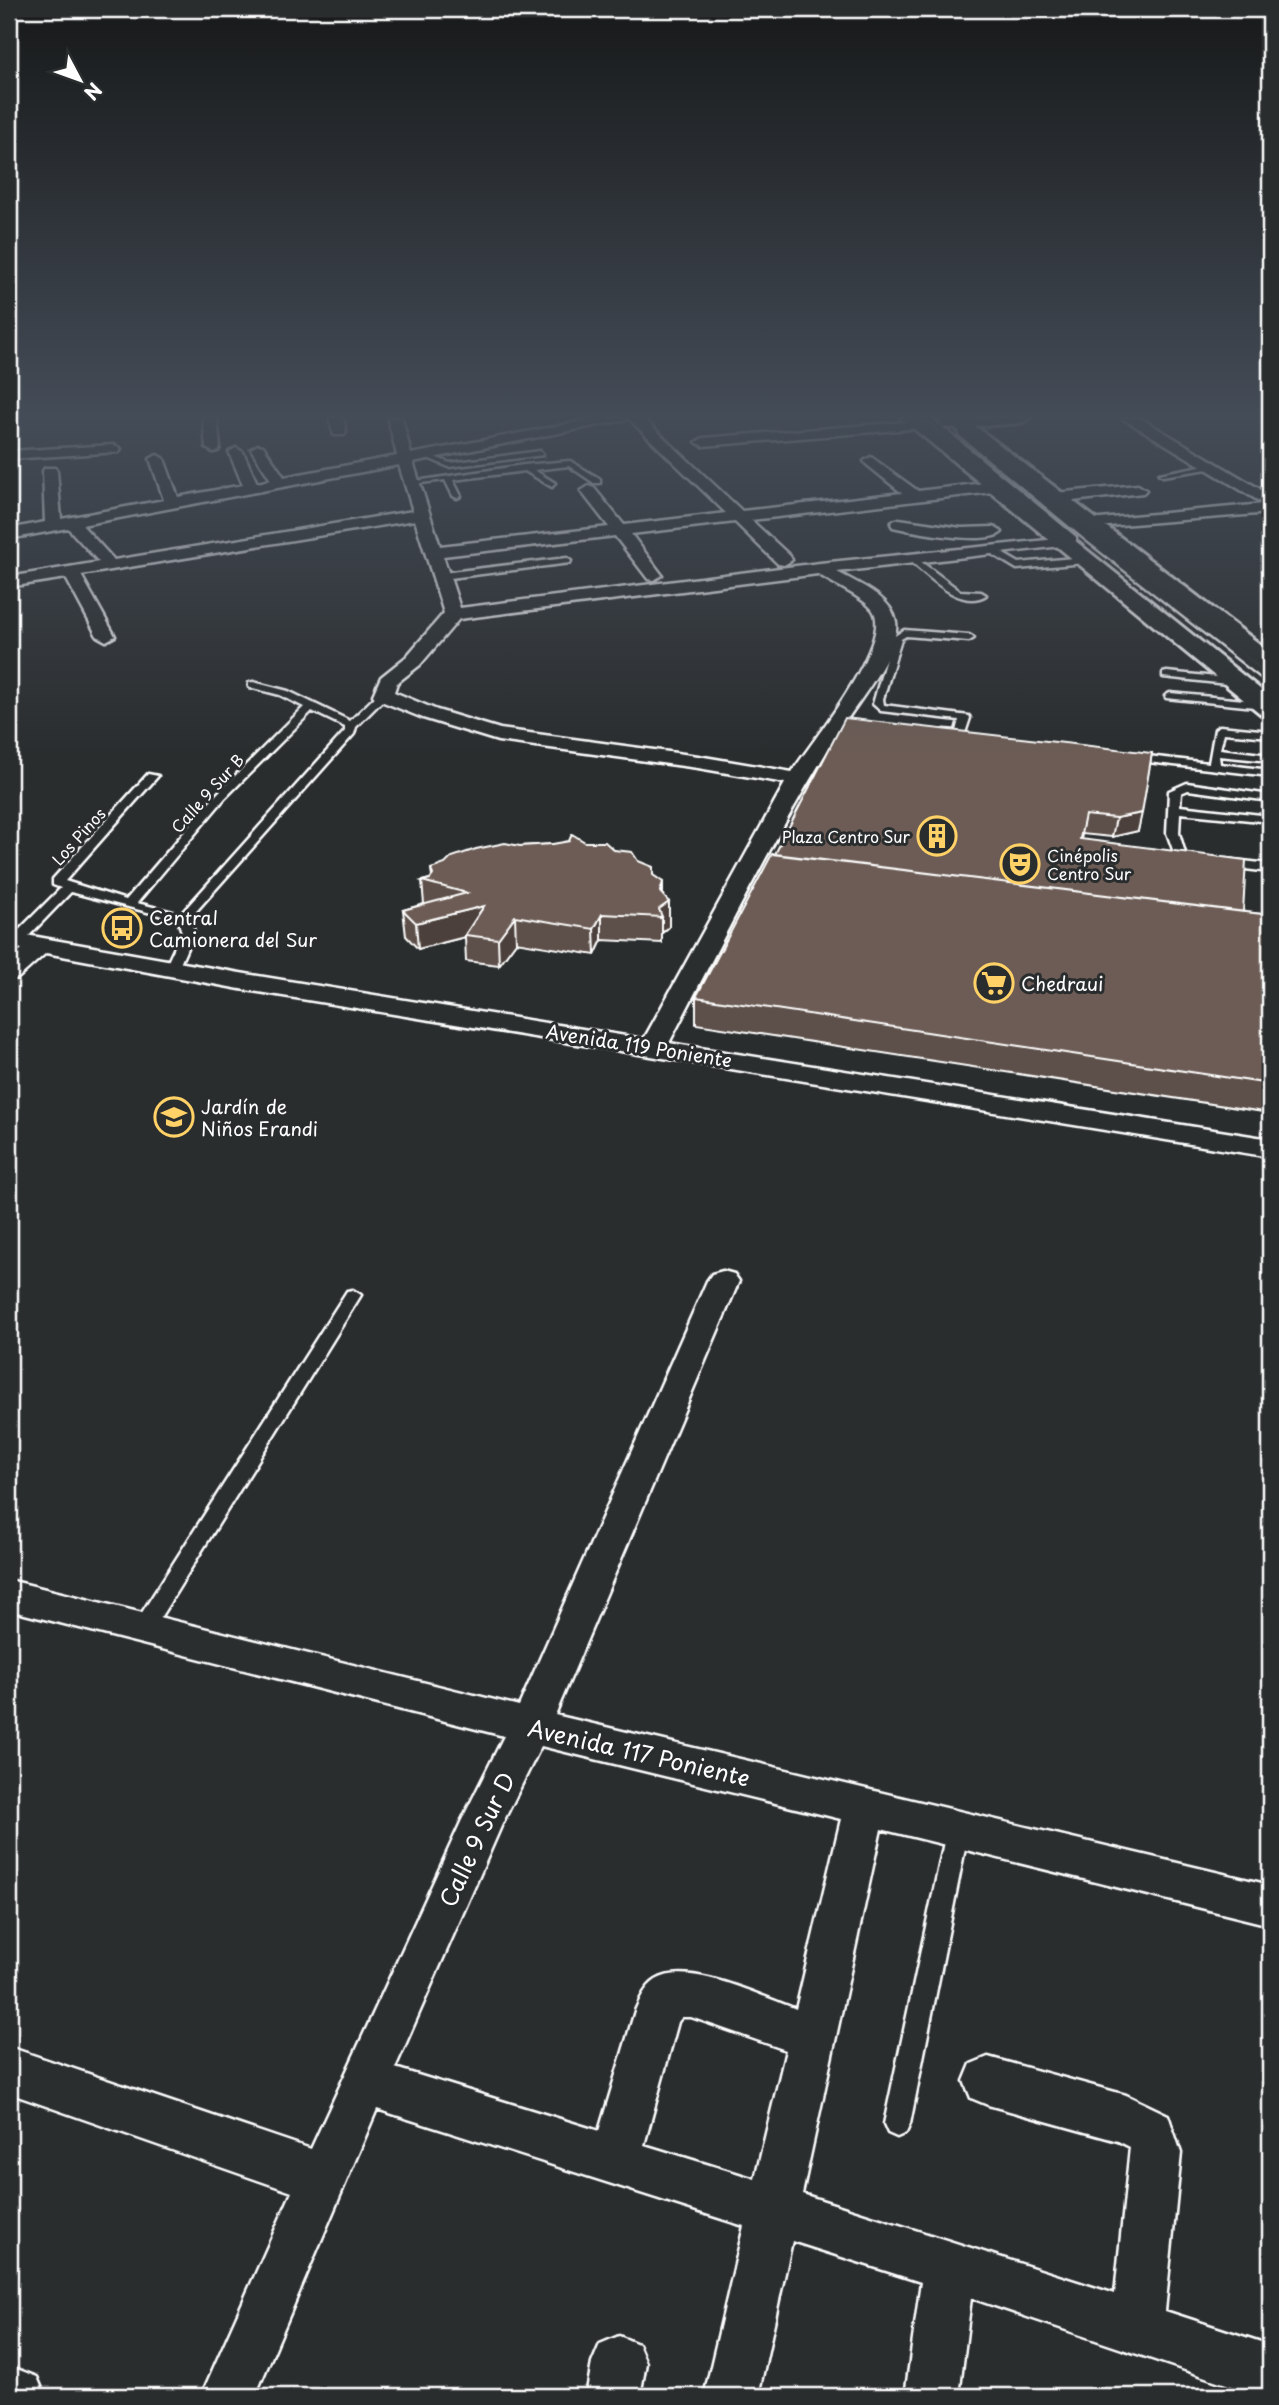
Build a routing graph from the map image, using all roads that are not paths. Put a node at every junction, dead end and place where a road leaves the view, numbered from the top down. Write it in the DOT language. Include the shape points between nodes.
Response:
graph roads {
  1 [pos="30,530"];
  2 [pos="79,530"];
  3 [pos="326,530"];
  4 [pos="428,530"];
  5 [pos="626,530"];
  6 [pos="752,530"];
  7 [pos="943,530"];
  8 [pos="1004,530"];
  9 [pos="1048,530"];
  10 [pos="1074,530"];
  11 [pos="1074,530"];
  12 [pos="1094,530"];
  13 [pos="619,531"];
  14 [pos="9,534"];
  15 [pos="1060,541"];
  16 [pos="990,549"];
  17 [pos="435,552"];
  18 [pos="912,558"];
  19 [pos="784,560"];
  20 [pos="1085,560"];
  21 [pos="567,561"];
  22 [pos="111,566"];
  23 [pos="820,568"];
  24 [pos="71,572"];
  25 [pos="654,575"];
  26 [pos="442,576"];
  27 [pos="9,582"];
  28 [pos="981,595"];
  29 [pos="453,614"];
  30 [pos="1178,615"];
  31 [pos="106,636"];
  32 [pos="969,638"];
  33 [pos="1270,664"];
  34 [pos="1167,675"];
  35 [pos="1270,681"];
  36 [pos="1236,682"];
  37 [pos="253,685"];
  38 [pos="383,695"];
  39 [pos="1170,696"];
  40 [pos="1268,704"];
  41 [pos="312,705"];
  42 [pos="351,726"];
  43 [pos="931,731"];
  44 [pos="1270,734"];
  45 [pos="1214,752"];
  46 [pos="1117,755"];
  47 [pos="1270,758"];
  48 [pos="1214,768"];
  49 [pos="1270,774"];
  50 [pos="152,776"];
  51 [pos="797,779"];
  52 [pos="1270,798"];
  53 [pos="1175,808"];
  54 [pos="1270,819"];
  55 [pos="1270,868"];
  56 [pos="69,887"];
  57 [pos="129,905"];
  58 [pos="184,918"];
  59 [pos="22,942"];
  60 [pos="172,968"];
  61 [pos="9,973"];
  62 [pos="653,1047"];
  63 [pos="1270,1148"];
  64 [pos="723,1281"];
  65 [pos="353,1295"];
  66 [pos="9,1595"];
  67 [pos="143,1628"];
  68 [pos="530,1726"];
  69 [pos="865,1806"];
  70 [pos="958,1828"];
  71 [pos="1270,1905"];
  72 [pos="812,2036"];
  73 [pos="9,2070"];
  74 [pos="365,2081"];
  75 [pos="988,2081"];
  76 [pos="897,2124"];
  77 [pos="615,2161"];
  78 [pos="323,2178"];
  79 [pos="774,2210"];
  80 [pos="949,2265"];
  81 [pos="1137,2328"];
  82 [pos="1270,2372"];
  83 [pos="9,2393"];
  84 [pos="18,2396"];
  85 [pos="228,2396"];
  86 [pos="731,2396"];
  87 [pos="932,2396"];
  1 -- 14 [label="street"];
  2 -- 22 [label="street"];
  3 -- 22 [label="street"];
  4 -- 17 [label="street"];
  5 -- 13 [label="street"];
  6 -- 19 [label="street"];
  7 -- 8 [label="street" via="970,534"];
  9 -- 15 [label="main road"];
  10 -- 30 [label="lane"];
  11 -- 30 [label="lane"];
  12 -- 30 [label="main road"];
  13 -- 17 [label="street"];
  13 -- 25 [label="street"];
  15 -- 16 [label="street"];
  15 -- 20 [label="main road"];
  16 -- 18 [label="street"];
  16 -- 20 [label="lane" via="1017,566"];
  17 -- 26 [label="street"];
  18 -- 23 [label="street"];
  18 -- 28 [label="lane" via="958,594"];
  20 -- 30 [label="main road"];
  21 -- 26 [label="lane"];
  22 -- 24 [label="street"];
  23 -- 29 [label="street"];
  23 -- 51 [label="street" via="879,605 887,622 884,642 845,721"];
  24 -- 27 [label="street"];
  24 -- 31 [label="street"];
  26 -- 29 [label="street"];
  29 -- 38 [label="street" via="413,661 388,681"];
  30 -- 33 [label="main road"];
  30 -- 35 [label="lane"];
  30 -- 36 [label="main road"];
  30 -- 40 [label="lane"];
  32 -- 43 [label="lane" via="915,632 897,638 878,704 965,718 960,734"];
  34 -- 36 [label="lane"];
  36 -- 40 [label="main road"];
  37 -- 41 [label="lane"];
  38 -- 42 [label="lane"];
  38 -- 51 [label="street" via="498,735"];
  39 -- 40 [label="lane"];
  41 -- 42 [label="lane"];
  41 -- 57 [label="lane, Calle 9 Sur B" via="222,796"];
  42 -- 58 [label="lane"];
  44 -- 45 [label="lane" via="1220,729"];
  45 -- 47 [label="lane"];
  45 -- 48 [label="lane"];
  46 -- 48 [label="lane"];
  48 -- 49 [label="lane"];
  50 -- 56 [label="lane, Los Pinos" via="57,882"];
  51 -- 62 [label="street"];
  52 -- 53 [label="lane" via="1187,786 1175,791"];
  53 -- 54 [label="lane"];
  53 -- 55 [label="lane" via="1173,833 1180,855 1190,860"];
  56 -- 57 [label="lane"];
  56 -- 59 [label="lane, Los Pinos"];
  57 -- 58 [label="lane"];
  58 -- 60 [label="lane" via="188,932"];
  59 -- 60 [label="street, Avenida 119 Poniente"];
  59 -- 61 [label="street"];
  60 -- 62 [label="street, Avenida 119 Poniente"];
  62 -- 63 [label="street, Avenida 119 Poniente"];
  64 -- 68 [label="street, Calle 9 Sur D"];
  65 -- 67 [label="lane"];
  66 -- 67 [label="street, Avenida 117 Poniente"];
  67 -- 68 [label="street, Avenida 117 Poniente"];
  68 -- 69 [label="street, Avenida 117 Poniente"];
  68 -- 74 [label="street, Calle 9 Sur D"];
  69 -- 70 [label="street, Avenida 117 Poniente"];
  69 -- 72 [label="street"];
  70 -- 71 [label="street, Avenida 117 Poniente"];
  70 -- 76 [label="lane"];
  72 -- 77 [label="street" via="691,1995 671,1996 658,2011"];
  72 -- 79 [label="street"];
  73 -- 78 [label="street"];
  74 -- 77 [label="street"];
  74 -- 78 [label="street, Calle 9 Sur D"];
  75 -- 81 [label="street" via="1126,2119 1151,2132 1156,2153"];
  77 -- 79 [label="street"];
  78 -- 85 [label="street, Calle 9 Sur D"];
  79 -- 80 [label="street"];
  79 -- 86 [label="street"];
  80 -- 81 [label="street"];
  80 -- 87 [label="street"];
  81 -- 82 [label="street"];
  83 -- 84 [label="street"];
}
